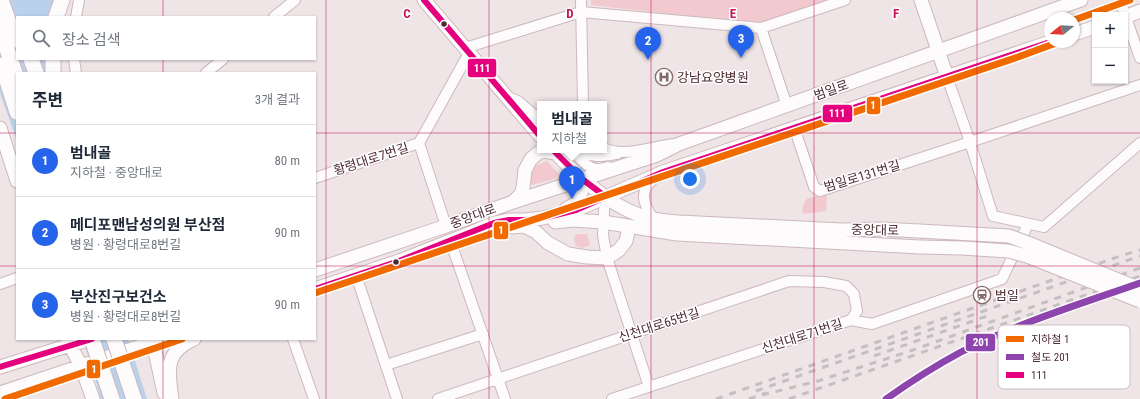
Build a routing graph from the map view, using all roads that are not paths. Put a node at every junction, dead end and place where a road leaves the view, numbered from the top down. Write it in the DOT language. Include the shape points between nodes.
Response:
graph roads {
  1 [pos="1,0"];
  2 [pos="12,0"];
  3 [pos="62,0"];
  4 [pos="79,0"];
  5 [pos="295,0"];
  6 [pos="424,0"];
  7 [pos="581,0"];
  8 [pos="845,0"];
  9 [pos="921,0"];
  10 [pos="1081,0"];
  11 [pos="1120,0"];
  12 [pos="1140,11"];
  13 [pos="581,12"];
  14 [pos="1124,12"];
  15 [pos="17,16"];
  16 [pos="56,16"];
  17 [pos="76,16"];
  18 [pos="275,16"];
  19 [pos="1128,16"];
  20 [pos="1128,25"];
  21 [pos="0,28"];
  22 [pos="761,28"];
  23 [pos="1092,28"];
  24 [pos="1080,32"];
  25 [pos="16,44"];
  26 [pos="1044,44"];
  27 [pos="467,50"];
  28 [pos="939,52"];
  29 [pos="1140,58"];
  30 [pos="0,60"];
  31 [pos="21,60"];
  32 [pos="31,60"];
  33 [pos="53,60"];
  34 [pos="74,60"];
  35 [pos="222,60"];
  36 [pos="26,72"];
  37 [pos="36,72"];
  38 [pos="53,72"];
  39 [pos="76,72"];
  40 [pos="207,72"];
  41 [pos="16,76"];
  42 [pos="947,77"];
  43 [pos="1140,85"];
  44 [pos="507,96"];
  45 [pos="583,101"];
  46 [pos="787,106"];
  47 [pos="16,109"];
  48 [pos="537,117"];
  49 [pos="794,127"];
  50 [pos="0,128"];
  51 [pos="537,132"];
  52 [pos="970,142"];
  53 [pos="1140,143"];
  54 [pos="419,144"];
  55 [pos="680,144"];
  56 [pos="607,150"];
  57 [pos="627,152"];
  58 [pos="538,153"];
  59 [pos="556,153"];
  60 [pos="575,153"];
  61 [pos="580,153"];
  62 [pos="620,167"];
  63 [pos="663,172"];
  64 [pos="16,178"];
  65 [pos="316,178"];
  66 [pos="582,179"];
  67 [pos="606,197"];
  68 [pos="513,202"];
  69 [pos="553,216"];
  70 [pos="653,219"];
  71 [pos="603,222"];
  72 [pos="1028,224"];
  73 [pos="446,226"];
  74 [pos="524,226"];
  75 [pos="629,227"];
  76 [pos="473,232"];
  77 [pos="450,240"];
  78 [pos="607,258"];
  79 [pos="316,270"];
  80 [pos="356,275"];
  81 [pos="16,278"];
  82 [pos="0,284"];
  83 [pos="316,289"];
  84 [pos="1140,289"];
  85 [pos="1140,301"];
  86 [pos="851,320"];
  87 [pos="483,334"];
  88 [pos="632,334"];
  89 [pos="84,340"];
  90 [pos="92,340"];
  91 [pos="103,340"];
  92 [pos="114,340"];
  93 [pos="125,340"];
  94 [pos="156,340"];
  95 [pos="192,340"];
  96 [pos="292,340"];
  97 [pos="68,342"];
  98 [pos="386,365"];
  99 [pos="80,366"];
  100 [pos="0,368"];
  101 [pos="498,379"];
  102 [pos="649,387"];
  103 [pos="0,393"];
  104 [pos="93,399"];
  105 [pos="112,399"];
  106 [pos="122,399"];
  107 [pos="135,399"];
  108 [pos="165,399"];
  109 [pos="172,399"];
  110 [pos="314,399"];
  111 [pos="397,399"];
  112 [pos="438,399"];
  113 [pos="505,399"];
  114 [pos="612,399"];
  1 -- 25 [label="highway"];
  2 -- 15 [label="highway"];
  3 -- 16 [label="highway"];
  4 -- 17 [label="street"];
  5 -- 18 [label="street"];
  6 -- 27 [label="main road"];
  7 -- 13 [label="street"];
  8 -- 22 [label="street"];
  9 -- 28 [label="main road"];
  10 -- 28 [label="main road, 범일로"];
  11 -- 14 [label="street"];
  12 -- 19 [label="main road"];
  13 -- 22 [label="street"];
  13 -- 27 [label="street"];
  13 -- 45 [label="street"];
  20 -- 29 [label="street"];
  21 -- 41 [label="highway"];
  22 -- 46 [label="street"];
  23 -- 24 [label="main road"];
  26 -- 42 [label="main road, 범일로"];
  27 -- 44 [label="main road"];
  27 -- 54 [label="street, 황령대로7번길"];
  28 -- 42 [label="main road"];
  28 -- 46 [label="main road, 범일로"];
  30 -- 47 [label="highway"];
  31 -- 36 [label="highway"];
  32 -- 37 [label="highway"];
  33 -- 38 [label="highway"];
  34 -- 39 [label="street"];
  35 -- 40 [label="street"];
  42 -- 49 [label="main road, 범일로"];
  42 -- 52 [label="street"];
  43 -- 52 [label="street, 범일로131번길"];
  44 -- 48 [label="street" via="518,101"];
  44 -- 51 [label="main road"];
  46 -- 55 [label="main road, 범일로"];
  49 -- 52 [label="street, 범일로131번길" via="814,187 820,191"];
  49 -- 63 [label="main road, 범일로"];
  50 -- 64 [label="main road"];
  52 -- 72 [label="street" via="993,216"];
  53 -- 72 [label="street" via="1044,228"];
  54 -- 65 [label="street, 황령대로7번길"];
  54 -- 73 [label="street"];
  55 -- 57 [label="street"];
  55 -- 62 [label="main road, 범일로" via="657,155"];
  56 -- 57 [label="street"];
  57 -- 61 [label="street" via="611,156"];
  58 -- 68 [label="main road" via="525,170 521,194"];
  59 -- 66 [label="main road"];
  60 -- 62 [label="street" via="584,163 598,169"];
  62 -- 66 [label="main road, 범일로"];
  63 -- 67 [label="main road, 범일로"];
  63 -- 70 [label="street" via="648,183 644,192 644,202"];
  66 -- 67 [label="main road"];
  66 -- 68 [label="main road, 중앙대로"];
  66 -- 69 [label="main road, 중앙대로" via="583,186 578,202"];
  67 -- 69 [label="main road, 중앙대로" via="576,210"];
  67 -- 70 [label="main road, 중앙대로" via="616,205"];
  67 -- 71 [label="street"];
  68 -- 73 [label="main road, 중앙대로"];
  69 -- 76 [label="main road, 중앙대로" via="494,223"];
  70 -- 84 [label="main road, 중앙대로, bridge" via="1009,236"];
  71 -- 74 [label="main road, 중앙대로" via="573,220 541,226"];
  71 -- 75 [label="main road, 중앙대로"];
  71 -- 78 [label="street"];
  72 -- 86 [label="street, 신천대로71번길" via="1002,279 872,324"];
  73 -- 79 [label="main road, 중앙대로"];
  74 -- 76 [label="main road, 중앙대로"];
  74 -- 78 [label="main road" via="568,254"];
  75 -- 78 [label="main road" via="626,240 619,250"];
  75 -- 85 [label="main road, 중앙대로, bridge" via="667,233 1008,251"];
  76 -- 77 [label="main road, 중앙대로"];
  77 -- 80 [label="main road, 중앙대로"];
  77 -- 87 [label="street"];
  78 -- 88 [label="street"];
  80 -- 83 [label="main road, 중앙대로"];
  80 -- 98 [label="street"];
  81 -- 82 [label="street"];
  86 -- 88 [label="street, 신천대로65번길" via="857,311 854,294 846,286 824,282 789,281"];
  86 -- 102 [label="street, 신천대로71번길"];
  87 -- 98 [label="street"];
  87 -- 101 [label="street"];
  88 -- 101 [label="street, 신천대로65번길"];
  88 -- 102 [label="street"];
  89 -- 97 [label="main road"];
  90 -- 105 [label="highway, bridge"];
  91 -- 106 [label="highway"];
  92 -- 107 [label="highway, bridge"];
  93 -- 107 [label="highway" via="133,368"];
  94 -- 99 [label="main road, bridge"];
  94 -- 108 [label="main road"];
  95 -- 109 [label="main road" via="175,352 170,362"];
  96 -- 110 [label="street"];
  97 -- 99 [label="main road"];
  97 -- 100 [label="main road"];
  98 -- 111 [label="street"];
  99 -- 103 [label="main road"];
  99 -- 104 [label="main road"];
  101 -- 112 [label="street, 신천대로65번길"];
  101 -- 113 [label="street"];
  102 -- 114 [label="street, 신천대로71번길"];
}
